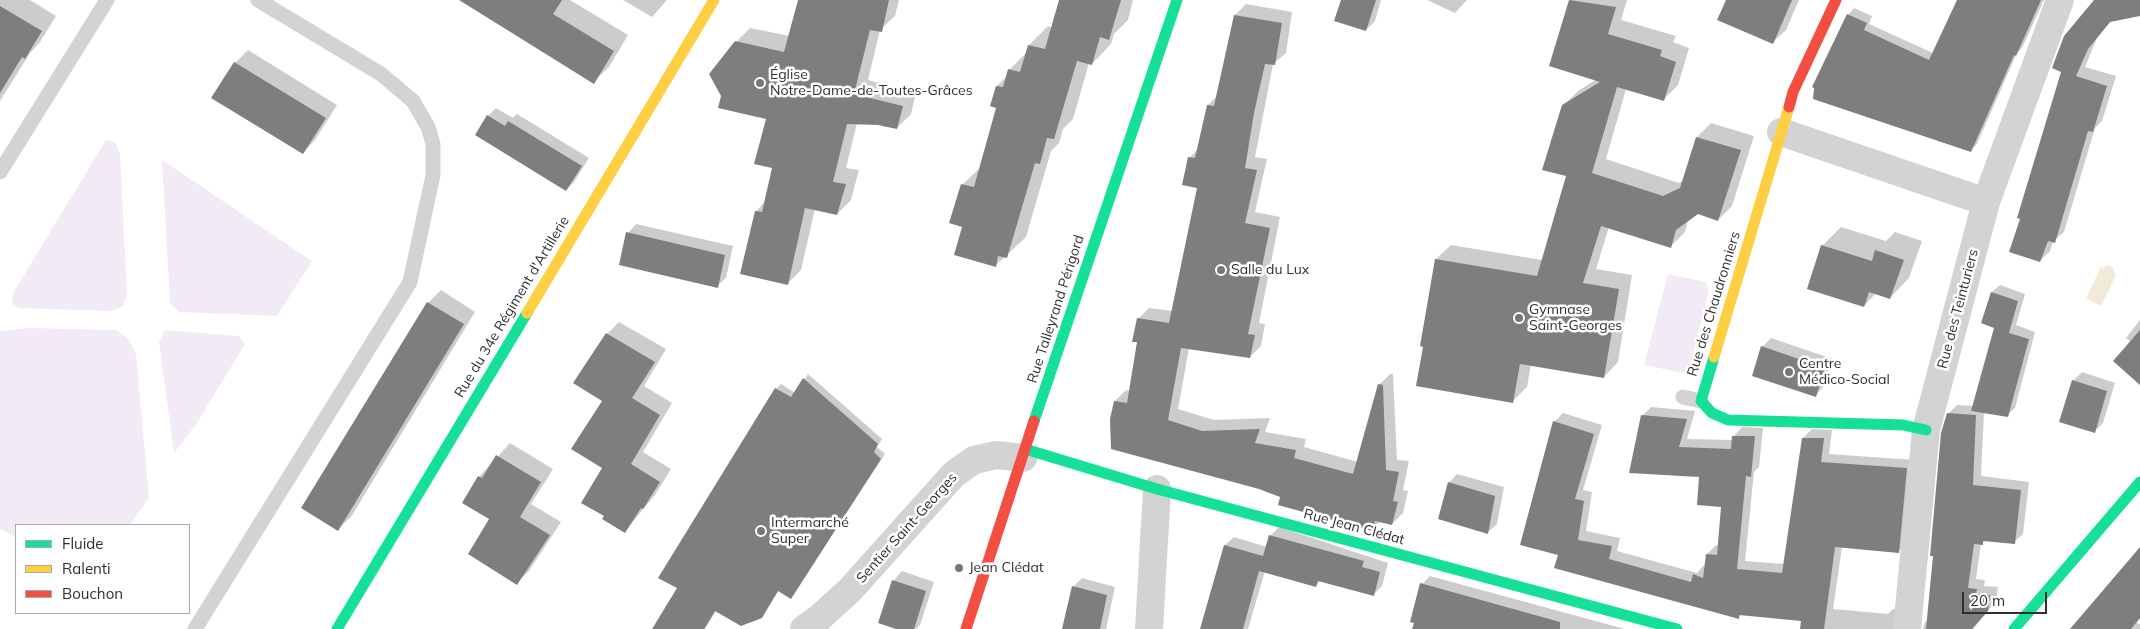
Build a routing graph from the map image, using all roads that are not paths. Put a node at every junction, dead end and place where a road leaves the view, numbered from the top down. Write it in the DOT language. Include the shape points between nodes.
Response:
graph roads {
  1 [pos="258,0"];
  2 [pos="714,0"];
  3 [pos="1177,0"];
  4 [pos="1836,0"];
  5 [pos="2060,0"];
  6 [pos="101,2"];
  7 [pos="1782,132"];
  8 [pos="0,172"];
  9 [pos="1986,202"];
  10 [pos="1683,397"];
  11 [pos="1701,401"];
  12 [pos="1926,430"];
  13 [pos="1024,454"];
  14 [pos="2140,482"];
  15 [pos="1157,489"];
  16 [pos="195,629"];
  17 [pos="337,629"];
  18 [pos="804,629"];
  19 [pos="966,629"];
  20 [pos="1148,629"];
  21 [pos="1677,629"];
  22 [pos="1906,629"];
  23 [pos="2014,629"];
  1 -- 16 [label="lane" via="381,74 413,101 428,127 433,144 433,175 410,282"];
  2 -- 17 [label="street, Rue du 34e Régiment d'Artillerie"];
  3 -- 13 [label="street, Rue Talleyrand Périgord"];
  4 -- 7 [label="street, Rue des Chaudronniers" via="1793,92"];
  5 -- 9 [label="street, Rue des Teinturiers"];
  6 -- 8 [label="lane"];
  7 -- 9 [label="street"];
  7 -- 11 [label="street, Rue des Chaudronniers"];
  9 -- 12 [label="street, Rue des Teinturiers"];
  10 -- 11 [label="lane"];
  11 -- 12 [label="street" via="1712,413 1728,420 1903,425"];
  12 -- 22 [label="street, Rue des Teinturiers"];
  13 -- 15 [label="street, Rue Jean Clédat"];
  13 -- 18 [label="street, Sentier Saint-Georges" via="974,460 954,474 850,590"];
  13 -- 19 [label="street, Rue Talleyrand Périgord"];
  14 -- 23 [label="street"];
  15 -- 20 [label="street"];
  15 -- 21 [label="street, Rue Jean Clédat"];
}
